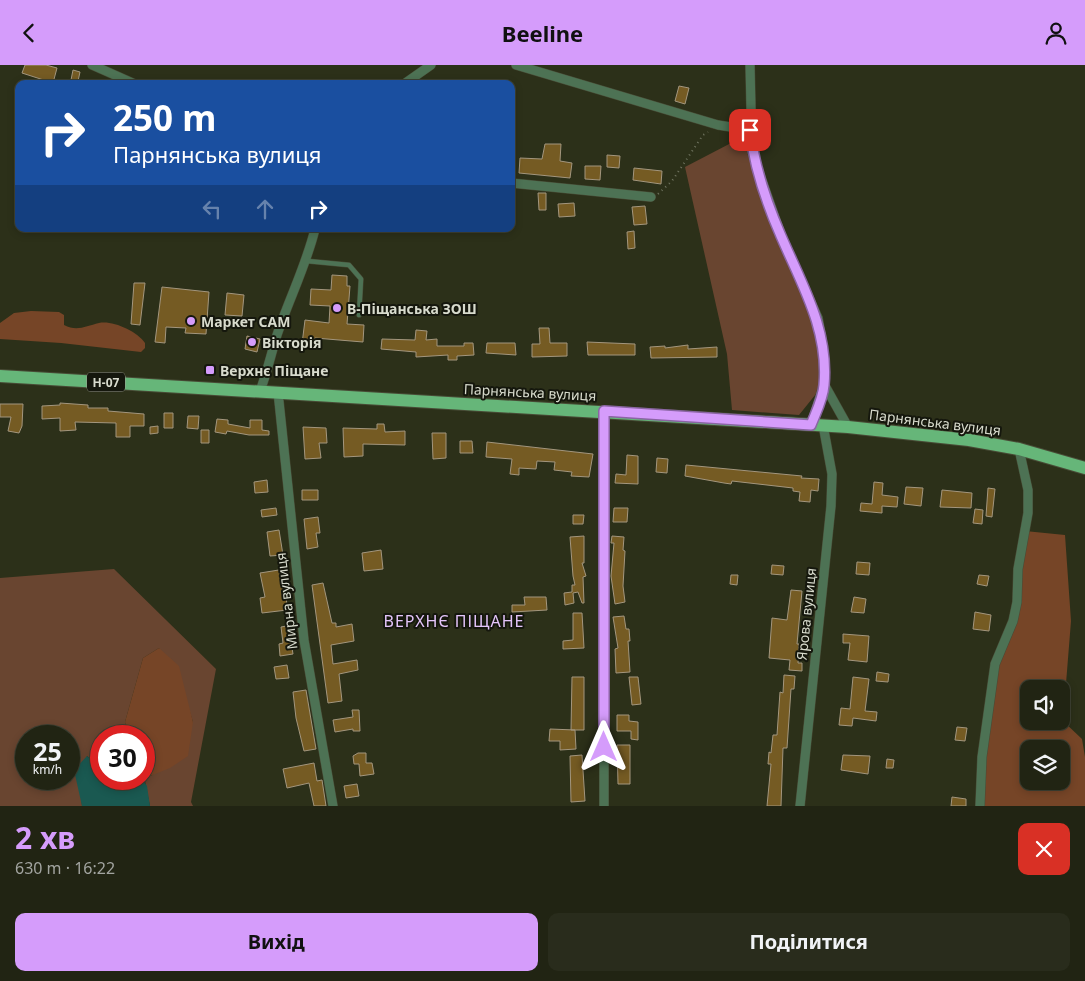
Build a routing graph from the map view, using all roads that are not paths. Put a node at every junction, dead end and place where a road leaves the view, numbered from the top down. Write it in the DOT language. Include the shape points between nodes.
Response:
graph roads {
  1 [pos="92,65"];
  2 [pos="431,65"];
  3 [pos="516,65"];
  4 [pos="750,65"];
  5 [pos="126,80"];
  6 [pos="410,80"];
  7 [pos="750,130"];
  8 [pos="515,183"];
  9 [pos="651,197"];
  10 [pos="314,232"];
  11 [pos="307,261"];
  12 [pos="360,315"];
  13 [pos="0,376"];
  14 [pos="824,384"];
  15 [pos="260,391"];
  16 [pos="278,392"];
  17 [pos="604,411"];
  18 [pos="817,425"];
  19 [pos="848,427"];
  20 [pos="1019,449"];
  21 [pos="1085,467"];
  22 [pos="333,806"];
  23 [pos="604,806"];
  24 [pos="800,806"];
  25 [pos="980,806"];
  1 -- 5 [label="street"];
  2 -- 6 [label="street"];
  3 -- 7 [label="street" via="718,125"];
  4 -- 7 [label="street"];
  7 -- 14 [label="street" via="752,152 781,235 818,319"];
  8 -- 9 [label="street"];
  10 -- 11 [label="street"];
  11 -- 12 [label="lane" via="349,265 361,279"];
  11 -- 15 [label="street" via="276,336"];
  13 -- 15 [label="main road, Парнянська вулиця / Н-07"];
  14 -- 18 [label="street"];
  14 -- 19 [label="street"];
  15 -- 16 [label="main road, Парнянська вулиця / Н-07"];
  16 -- 17 [label="main road, Парнянська вулиця / Н-07"];
  16 -- 22 [label="street, Мирна вулиця" via="304,640"];
  17 -- 18 [label="main road, Парнянська вулиця / Н-07"];
  17 -- 23 [label="street"];
  18 -- 19 [label="main road, Парнянська вулиця / Н-07"];
  18 -- 24 [label="street, Ярова вулиця" via="832,475 831,506"];
  19 -- 20 [label="main road, Парнянська вулиця / Н-07" via="969,440"];
  20 -- 21 [label="main road, Парнянська вулиця / Н-07"];
  20 -- 25 [label="street" via="1028,490 1028,513 1013,621 995,664 982,757"];
}
